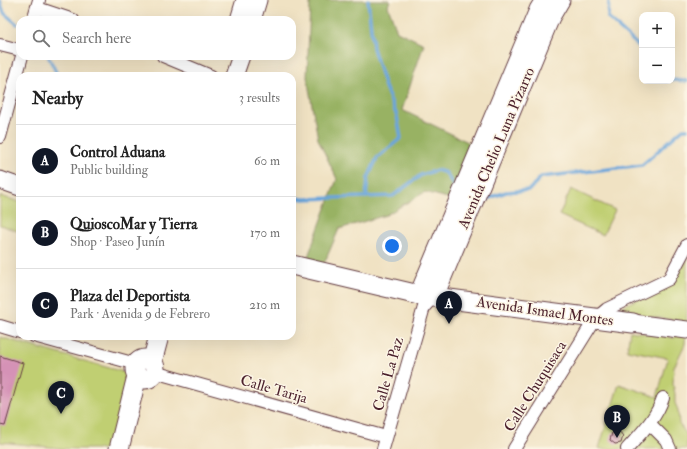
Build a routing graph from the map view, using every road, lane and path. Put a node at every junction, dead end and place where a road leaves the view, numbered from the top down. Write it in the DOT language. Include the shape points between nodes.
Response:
graph roads {
  1 [pos="245,0"];
  2 [pos="258,0"];
  3 [pos="545,0"];
  4 [pos="560,0"];
  5 [pos="38,4"];
  6 [pos="34,16"];
  7 [pos="64,16"];
  8 [pos="240,16"];
  9 [pos="253,16"];
  10 [pos="0,45"];
  11 [pos="16,49"];
  12 [pos="21,60"];
  13 [pos="173,60"];
  14 [pos="227,60"];
  15 [pos="240,60"];
  16 [pos="18,72"];
  17 [pos="201,72"];
  18 [pos="223,72"];
  19 [pos="235,72"];
  20 [pos="16,78"];
  21 [pos="0,137"];
  22 [pos="0,180"];
  23 [pos="16,186"];
  24 [pos="687,245"];
  25 [pos="296,266"];
  26 [pos="426,300"];
  27 [pos="596,319"];
  28 [pos="633,323"];
  29 [pos="0,326"];
  30 [pos="687,330"];
  31 [pos="16,331"];
  32 [pos="47,340"];
  33 [pos="147,340"];
  34 [pos="157,340"];
  35 [pos="144,369"];
  36 [pos="663,398"];
  37 [pos="650,424"];
  38 [pos="386,437"];
  39 [pos="119,449"];
  40 [pos="130,449"];
  41 [pos="383,449"];
  42 [pos="514,449"];
  43 [pos="627,449"];
  44 [pos="670,449"];
  1 -- 8 [label="street"];
  2 -- 9 [label="street"];
  3 -- 26 [label="main road, Avenida Chelio Luna Pizarro"];
  4 -- 26 [label="main road, Avenida Chelio Luna Pizarro" via="550,17"];
  5 -- 6 [label="street"];
  5 -- 7 [label="street"];
  10 -- 11 [label="street"];
  12 -- 16 [label="street"];
  13 -- 17 [label="street"];
  14 -- 18 [label="street"];
  15 -- 19 [label="street"];
  20 -- 21 [label="street"];
  22 -- 23 [label="street"];
  24 -- 27 [label="street, Calle Chuquisaca" via="669,279 607,309"];
  25 -- 26 [label="main road, Avenida Ismael Montes"];
  26 -- 27 [label="main road, Avenida Ismael Montes"];
  26 -- 38 [label="street, Calle La Paz"];
  27 -- 28 [label="main road, Avenida Ismael Montes"];
  27 -- 42 [label="street, Calle Chuquisaca"];
  28 -- 30 [label="street"];
  29 -- 31 [label="street"];
  32 -- 35 [label="street, Calle Tarija"];
  33 -- 35 [label="main road"];
  34 -- 35 [label="main road"];
  35 -- 38 [label="street, Calle Tarija"];
  35 -- 39 [label="main road"];
  35 -- 40 [label="main road"];
  36 -- 37 [label="street"];
  37 -- 43 [label="street"];
  37 -- 44 [label="street" via="666,440"];
  38 -- 41 [label="street, Calle La Paz"];
}
